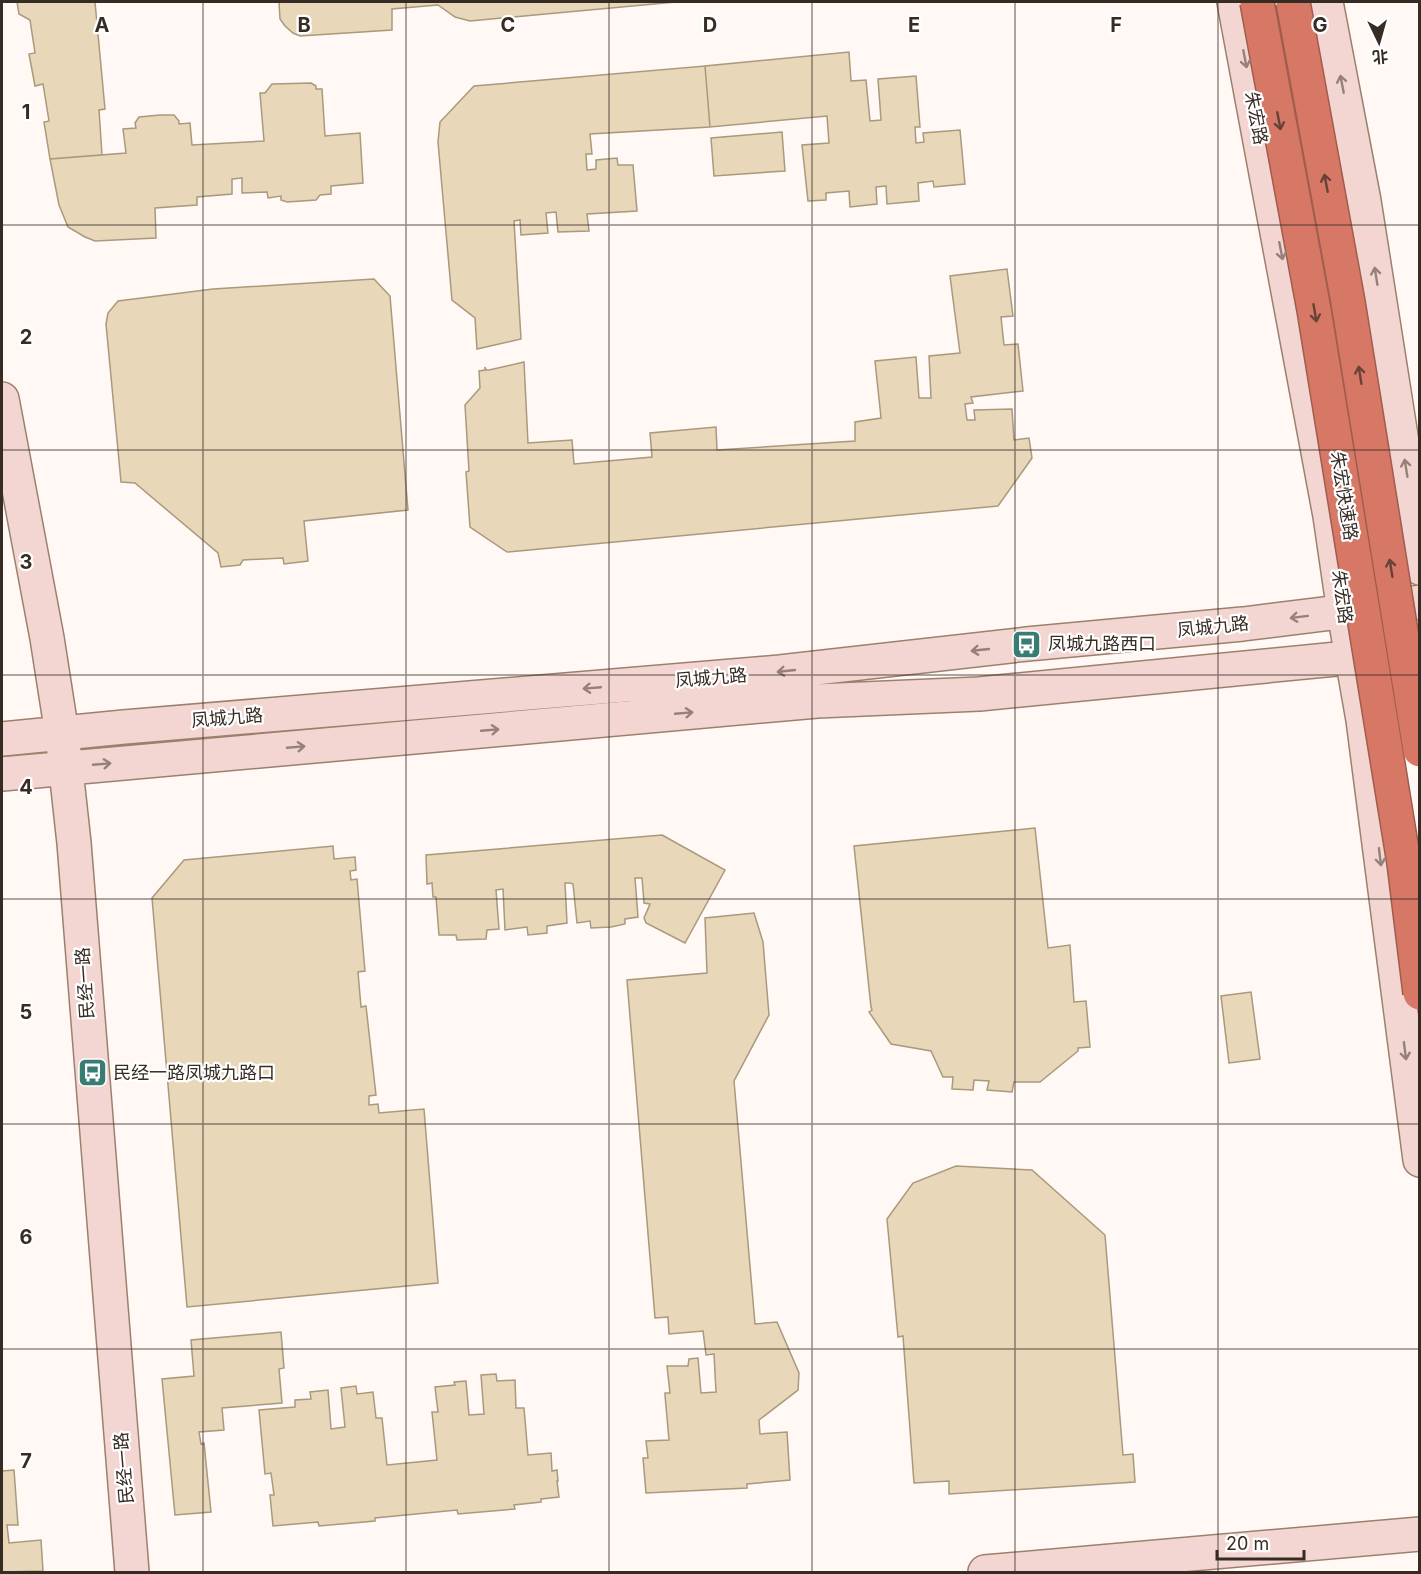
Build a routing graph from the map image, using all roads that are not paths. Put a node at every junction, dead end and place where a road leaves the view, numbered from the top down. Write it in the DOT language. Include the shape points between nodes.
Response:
graph roads {
  1 [pos="1234,2"];
  2 [pos="1257,2"];
  3 [pos="1293,2"];
  4 [pos="1326,2"];
  5 [pos="2,399"];
  6 [pos="1419,568"];
  7 [pos="1419,602"];
  8 [pos="1344,612"];
  9 [pos="1419,651"];
  10 [pos="1352,657"];
  11 [pos="62,734"];
  12 [pos="2,739"];
  13 [pos="1419,750"];
  14 [pos="66,767"];
  15 [pos="2,774"];
  16 [pos="1419,993"];
  17 [pos="1419,1160"];
  18 [pos="1419,1534"];
  19 [pos="132,1572"];
  20 [pos="985,1572"];
  1 -- 8 [label="street, 朱宏路, one-way" via="1328,504"];
  2 -- 16 [label="highway, 朱宏快速路, one-way, bridge" via="1314,310 1404,863"];
  13 -- 3 [label="highway, 朱宏快速路, one-way, bridge" via="1348,302"];
  6 -- 4 [label="street, one-way" via="1364,201"];
  5 -- 11 [label="street, 民经一路"];
  7 -- 8 [label="street, 凤城九路"];
  8 -- 10 [label="street, 朱宏路"];
  8 -- 11 [label="street, 凤城九路, one-way" via="780,672"];
  9 -- 10 [label="street, 凤城九路"];
  14 -- 10 [label="street, 凤城九路, one-way" via="817,701 980,694"];
  10 -- 17 [label="street, 朱宏路, one-way"];
  11 -- 12 [label="street, 凤城九路"];
  11 -- 14 [label="street, 民经一路"];
  14 -- 15 [label="street, 凤城九路"];
  14 -- 19 [label="street, 民经一路"];
  18 -- 20 [label="street"];
}
